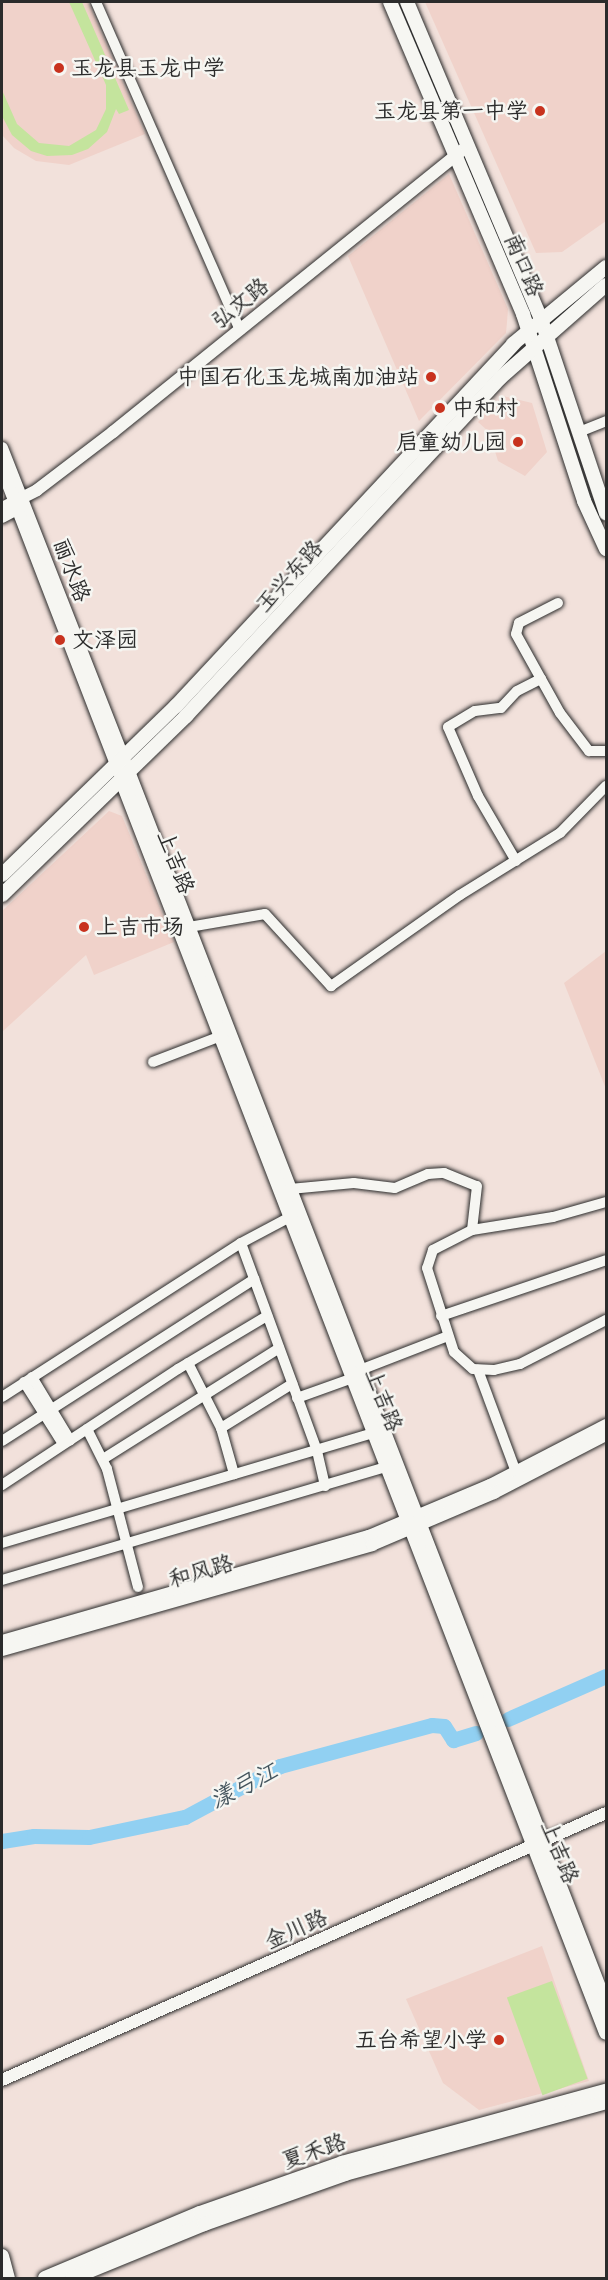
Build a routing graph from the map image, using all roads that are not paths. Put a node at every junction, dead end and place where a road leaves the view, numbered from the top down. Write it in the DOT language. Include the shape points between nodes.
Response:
graph roads {
  1 [pos="96,2"];
  2 [pos="390,2"];
  3 [pos="407,2"];
  4 [pos="468,146"];
  5 [pos="456,156"];
  6 [pos="606,267"];
  7 [pos="606,285"];
  8 [pos="541,319"];
  9 [pos="240,330"];
  10 [pos="528,330"];
  11 [pos="547,334"];
  12 [pos="534,346"];
  13 [pos="606,421"];
  14 [pos="579,432"];
  15 [pos="2,448"];
  16 [pos="2,469"];
  17 [pos="19,503"];
  18 [pos="2,508"];
  19 [pos="606,513"];
  20 [pos="2,517"];
  21 [pos="606,549"];
  22 [pos="558,603"];
  23 [pos="541,679"];
  24 [pos="606,751"];
  25 [pos="120,763"];
  26 [pos="126,777"];
  27 [pos="606,786"];
  28 [pos="516,861"];
  29 [pos="2,875"];
  30 [pos="2,895"];
  31 [pos="189,927"];
  32 [pos="221,1036"];
  33 [pos="153,1062"];
  34 [pos="290,1189"];
  35 [pos="606,1202"];
  36 [pos="290,1217"];
  37 [pos="472,1230"];
  38 [pos="241,1243"];
  39 [pos="606,1260"];
  40 [pos="254,1279"];
  41 [pos="267,1316"];
  42 [pos="441,1316"];
  43 [pos="606,1320"];
  44 [pos="448,1336"];
  45 [pos="279,1348"];
  46 [pos="188,1363"];
  47 [pos="478,1370"];
  48 [pos="356,1374"];
  49 [pos="28,1380"];
  50 [pos="292,1384"];
  51 [pos="205,1395"];
  52 [pos="2,1396"];
  53 [pos="297,1398"];
  54 [pos="48,1411"];
  55 [pos="606,1425"];
  56 [pos="221,1428"];
  57 [pos="87,1429"];
  58 [pos="374,1433"];
  59 [pos="606,1435"];
  60 [pos="2,1441"];
  61 [pos="67,1442"];
  62 [pos="317,1450"];
  63 [pos="103,1459"];
  64 [pos="387,1467"];
  65 [pos="516,1472"];
  66 [pos="234,1474"];
  67 [pos="2,1485"];
  68 [pos="325,1486"];
  69 [pos="118,1508"];
  70 [pos="413,1523"];
  71 [pos="2,1543"];
  72 [pos="127,1545"];
  73 [pos="2,1580"];
  74 [pos="138,1587"];
  75 [pos="2,1641"];
  76 [pos="2,1650"];
  77 [pos="606,1813"];
  78 [pos="539,1843"];
  79 [pos="606,2005"];
  80 [pos="606,2033"];
  81 [pos="2,2080"];
  82 [pos="606,2091"];
  83 [pos="606,2102"];
  84 [pos="2,2256"];
  85 [pos="8,2278"];
  86 [pos="45,2278"];
  87 [pos="72,2278"];
  1 -- 9 [label="street"];
  2 -- 5 [label="main road, 南口路"];
  3 -- 4 [label="main road, 南口路"];
  4 -- 5 [label="street, 弘文路"];
  4 -- 8 [label="main road, 南口路"];
  5 -- 9 [label="street, 弘文路"];
  5 -- 10 [label="main road, 南口路"];
  6 -- 8 [label="main road, 玉兴东路"];
  7 -- 11 [label="main road, 玉兴东路"];
  8 -- 10 [label="main road, 玉兴东路"];
  8 -- 11 [label="main road, 南口路"];
  9 -- 17 [label="street, 弘文路"];
  10 -- 12 [label="main road, 南口路"];
  10 -- 25 [label="main road, 玉兴东路"];
  11 -- 12 [label="main road, 玉兴东路"];
  11 -- 14 [label="main road, 南口路"];
  12 -- 21 [label="main road, 南口路" via="584,501"];
  12 -- 26 [label="main road, 玉兴东路"];
  13 -- 14 [label="street"];
  14 -- 19 [label="main road, 南口路"];
  15 -- 17 [label="street, 丽水路"];
  16 -- 17 [label="street, 丽水路"];
  17 -- 18 [label="street, 弘文路"];
  17 -- 20 [label="street, 弘文路"];
  17 -- 25 [label="street, 丽水路"];
  22 -- 23 [label="street" via="519,623 517,628 520,643"];
  23 -- 24 [label="street" via="589,751"];
  23 -- 28 [label="street" via="517,691 501,708 475,711 448,727 478,796"];
  25 -- 26 [label="street, 丽水路"];
  25 -- 29 [label="main road, 玉兴东路"];
  26 -- 30 [label="main road, 玉兴东路"];
  26 -- 31 [label="main road, 上吉路"];
  26 -- 32 [label="main road, 上吉路"];
  27 -- 28 [label="street" via="570,825"];
  28 -- 31 [label="street" via="460,895 331,986 265,914"];
  31 -- 34 [label="main road, 上吉路"];
  32 -- 33 [label="street"];
  32 -- 36 [label="main road, 上吉路"];
  34 -- 37 [label="street" via="345,1183 395,1188 428,1174 444,1173 477,1186"];
  34 -- 48 [label="main road, 上吉路"];
  35 -- 37 [label="street" via="554,1216"];
  36 -- 38 [label="street"];
  36 -- 48 [label="main road, 上吉路"];
  37 -- 42 [label="street" via="430,1256 427,1275"];
  38 -- 40 [label="street"];
  38 -- 49 [label="street"];
  39 -- 42 [label="street"];
  40 -- 41 [label="street"];
  40 -- 54 [label="street"];
  41 -- 45 [label="street"];
  41 -- 46 [label="street"];
  42 -- 44 [label="street"];
  43 -- 47 [label="street" via="520,1364"];
  44 -- 47 [label="street" via="460,1361"];
  44 -- 48 [label="street"];
  45 -- 50 [label="street"];
  45 -- 51 [label="street"];
  46 -- 51 [label="street"];
  46 -- 57 [label="street"];
  47 -- 65 [label="street"];
  48 -- 53 [label="street"];
  48 -- 58 [label="main road, 上吉路"];
  48 -- 70 [label="main road, 上吉路"];
  49 -- 52 [label="street"];
  49 -- 54 [label="street"];
  50 -- 53 [label="street"];
  50 -- 56 [label="street"];
  51 -- 56 [label="street"];
  51 -- 63 [label="street"];
  53 -- 62 [label="street"];
  54 -- 60 [label="street"];
  54 -- 61 [label="street"];
  55 -- 65 [label="street"];
  56 -- 66 [label="street"];
  57 -- 61 [label="street"];
  57 -- 63 [label="street"];
  58 -- 62 [label="street"];
  58 -- 64 [label="main road, 上吉路"];
  59 -- 70 [label="street" via="537,1473"];
  61 -- 67 [label="street"];
  62 -- 66 [label="street"];
  62 -- 68 [label="street"];
  63 -- 69 [label="street"];
  64 -- 68 [label="street"];
  64 -- 70 [label="main road, 上吉路"];
  65 -- 70 [label="street"];
  66 -- 69 [label="street"];
  68 -- 72 [label="street"];
  69 -- 71 [label="street"];
  69 -- 72 [label="street"];
  70 -- 75 [label="street, 和风路"];
  70 -- 76 [label="street, 和风路" via="372,1545"];
  70 -- 78 [label="main road, 上吉路"];
  72 -- 73 [label="street"];
  72 -- 74 [label="street"];
  77 -- 78 [label="street, 金川路"];
  78 -- 79 [label="main road, 上吉路"];
  78 -- 80 [label="main road, 上吉路"];
  78 -- 81 [label="street, 金川路"];
  82 -- 86 [label="main road, 夏禾路" via="342,2163 200,2213"];
  83 -- 87 [label="main road, 夏禾路" via="345,2174 204,2224"];
  84 -- 85 [label="main road"];
}
